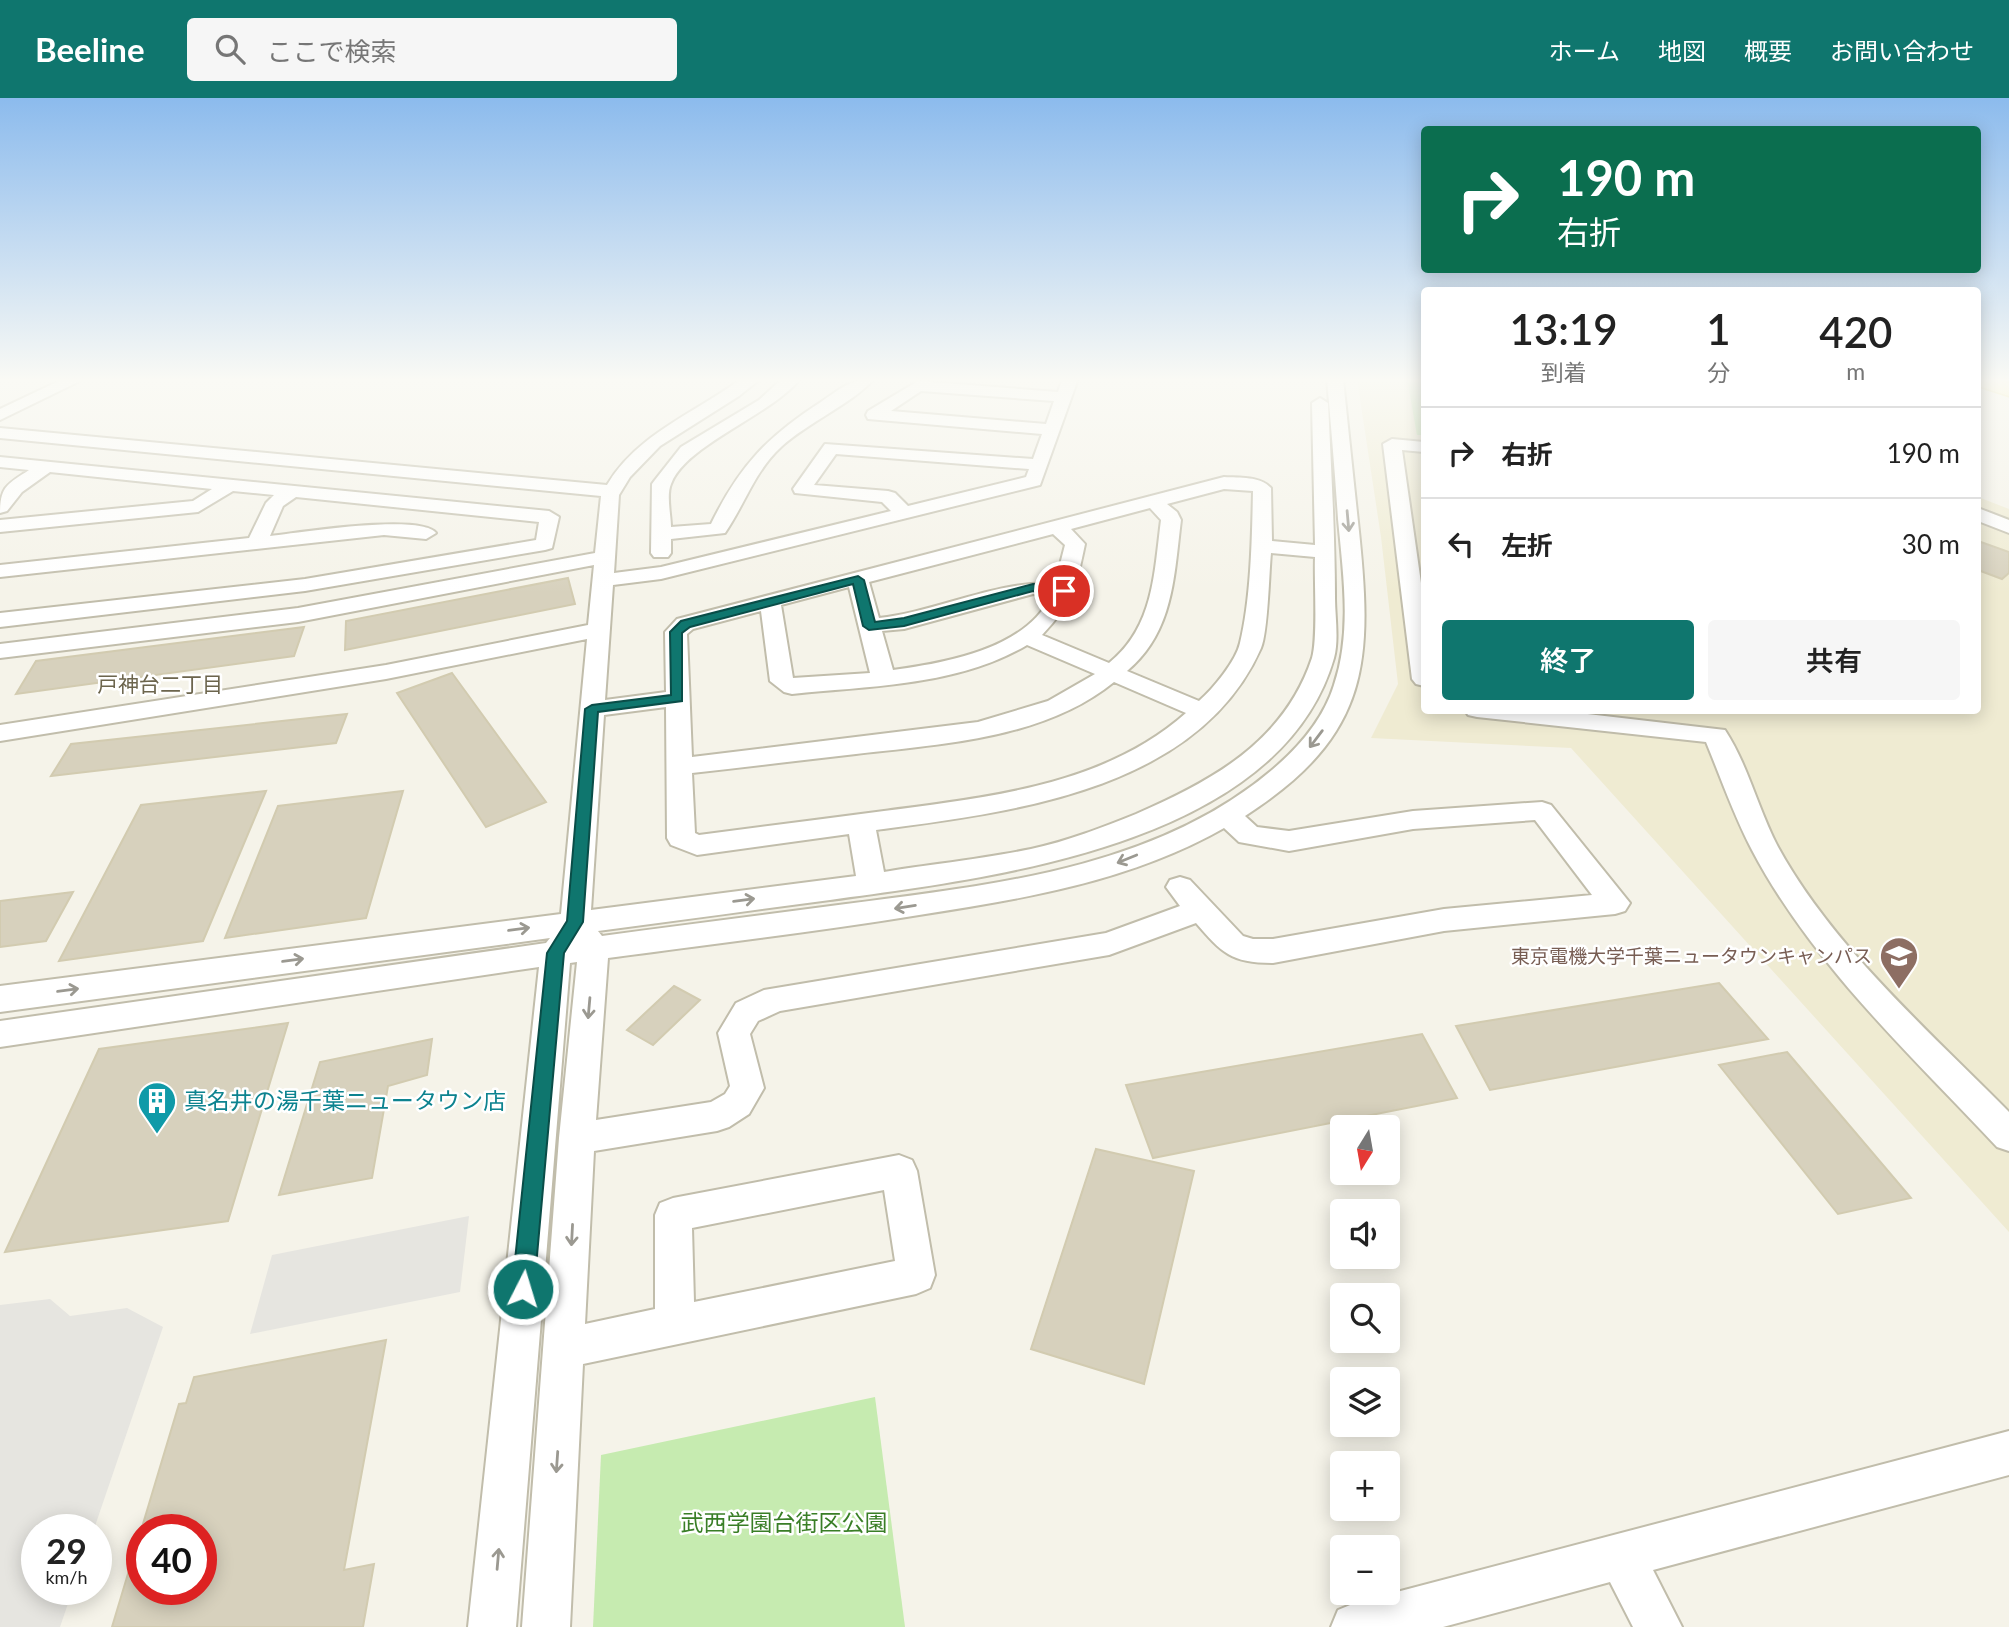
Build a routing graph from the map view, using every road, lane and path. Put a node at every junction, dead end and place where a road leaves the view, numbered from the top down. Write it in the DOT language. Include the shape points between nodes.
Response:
graph roads {
  1 [pos="150,450"];
  2 [pos="179,450"];
  3 [pos="643,450"];
  4 [pos="688,450"];
  5 [pos="768,450"];
  6 [pos="829,450"];
  7 [pos="870,450"];
  8 [pos="1045,450"];
  9 [pos="1321,450"];
  10 [pos="1341,450"];
  11 [pos="1393,450"];
  12 [pos="0,462"];
  13 [pos="1040,465"];
  14 [pos="47,467"];
  15 [pos="112,473"];
  16 [pos="419,473"];
  17 [pos="617,481"];
  18 [pos="230,485"];
  19 [pos="293,491"];
  20 [pos="1981,496"];
  21 [pos="385,500"];
  22 [pos="1154,502"];
  23 [pos="0,507"];
  24 [pos="457,507"];
  25 [pos="2009,508"];
  26 [pos="904,513"];
  27 [pos="1981,515"];
  28 [pos="0,526"];
  29 [pos="1057,527"];
  30 [pos="2009,527"];
  31 [pos="426,533"];
  32 [pos="661,534"];
  33 [pos="257,542"];
  34 [pos="1262,546"];
  35 [pos="1325,552"];
  36 [pos="661,560"];
  37 [pos="425,565"];
  38 [pos="605,569"];
  39 [pos="0,570"];
  40 [pos="858,580"];
  41 [pos="305,585"];
  42 [pos="1064,591"];
  43 [pos="770,602"];
  44 [pos="298,614"];
  45 [pos="10,619"];
  46 [pos="869,626"];
  47 [pos="600,630"];
  48 [pos="1025,636"];
  49 [pos="0,643"];
  50 [pos="0,651"];
  51 [pos="1421,657"];
  52 [pos="1113,673"];
  53 [pos="883,677"];
  54 [pos="677,698"];
  55 [pos="592,709"];
  56 [pos="1203,711"];
  57 [pos="1515,714"];
  58 [pos="0,733"];
  59 [pos="680,766"];
  60 [pos="1227,814"];
  61 [pos="861,825"];
  62 [pos="872,884"];
  63 [pos="575,941"];
  64 [pos="0,999"];
  65 [pos="5,1041"];
  66 [pos="2009,1136"];
  67 [pos="577,1138"];
  68 [pos="675,1325"];
  69 [pos="565,1349"];
  70 [pos="2009,1453"];
  71 [pos="1621,1556"];
  72 [pos="492,1627"];
  73 [pos="546,1627"];
  74 [pos="1354,1627"];
  75 [pos="1658,1627"];
  1 -- 15 [label="street"];
  2 -- 16 [label="street"];
  3 -- 17 [label="street"];
  4 -- 32 [label="street" via="661,484"];
  5 -- 32 [label="street" via="740,485 718,529"];
  6 -- 26 [label="street" via="802,489 888,497"];
  7 -- 13 [label="street"];
  8 -- 13 [label="street"];
  9 -- 35 [label="street"];
  10 -- 60 [label="street, one-way" via="1355,635 1347,679 1336,708 1312,745 1261,793"];
  11 -- 51 [label="street"];
  12 -- 14 [label="street"];
  13 -- 26 [label="street" via="1034,481"];
  14 -- 15 [label="street"];
  14 -- 23 [label="street" via="15,488"];
  15 -- 18 [label="street"];
  16 -- 17 [label="street"];
  16 -- 21 [label="street"];
  17 -- 38 [label="street"];
  18 -- 19 [label="street"];
  18 -- 28 [label="street" via="198,506"];
  19 -- 21 [label="street"];
  19 -- 33 [label="street" via="275,503"];
  20 -- 25 [label="street"];
  21 -- 24 [label="street"];
  22 -- 29 [label="street"];
  22 -- 34 [label="street" via="1224,483 1262,488"];
  22 -- 52 [label="street" via="1171,520 1158,610 1152,627"];
  24 -- 31 [label="street"];
  24 -- 37 [label="street" via="550,517 545,544"];
  26 -- 38 [label="street" via="662,573"];
  27 -- 30 [label="street"];
  29 -- 40 [label="street"];
  29 -- 42 [label="street" via="1075,544"];
  31 -- 33 [label="street" via="383,529"];
  31 -- 37 [label="street"];
  32 -- 36 [label="street"];
  33 -- 39 [label="street"];
  34 -- 35 [label="street"];
  34 -- 56 [label="street" via="1251,646 1222,694"];
  35 -- 62 [label="street" via="1326,635 1318,674 1293,718 1231,778 1201,796 1092,843 1030,859"];
  37 -- 41 [label="street"];
  38 -- 44 [label="street"];
  38 -- 47 [label="street"];
  40 -- 43 [label="street"];
  40 -- 46 [label="street"];
  41 -- 44 [label="street"];
  41 -- 45 [label="street"];
  42 -- 46 [label="street" via="1033,588 904,622"];
  42 -- 48 [label="street" via="1050,615"];
  43 -- 53 [label="street" via="782,681 792,687"];
  43 -- 54 [label="street" via="685,624 676,632"];
  44 -- 50 [label="street"];
  45 -- 49 [label="street"];
  46 -- 53 [label="street"];
  47 -- 55 [label="street"];
  47 -- 58 [label="street" via="386,672"];
  48 -- 52 [label="street"];
  48 -- 53 [label="street" via="995,654 962,665"];
  52 -- 56 [label="street"];
  52 -- 59 [label="street" via="1073,699 1032,717 963,734"];
  54 -- 55 [label="street"];
  54 -- 59 [label="street"];
  55 -- 63 [label="street"];
  56 -- 61 [label="street" via="1139,758 1096,778 981,807"];
  57 -- 66 [label="street" via="1716,735 1765,849 1802,906 1851,971"];
  59 -- 61 [label="street" via="681,838 697,845"];
  60 -- 63 [label="street, one-way" via="1108,866 1038,885 888,910"];
  60 -- 67 [label="street" via="1249,835 1289,841 1413,820 1542,811 1615,903 1444,920 1252,951 1232,944 1190,898 1109,944 775,999 747,1012 734,1033 747,1088 737,1104 718,1116"];
  61 -- 62 [label="street"];
  63 -- 62 [label="street, one-way"];
  64 -- 63 [label="street, one-way"];
  63 -- 65 [label="street"];
  63 -- 67 [label="street, one-way"];
  72 -- 63 [label="street, one-way"];
  67 -- 69 [label="street, one-way"];
  68 -- 68 [label="street" via="916,1275 899,1171 674,1215"];
  68 -- 69 [label="street"];
  69 -- 73 [label="street, one-way"];
  70 -- 71 [label="street"];
  71 -- 74 [label="street"];
  71 -- 75 [label="street"];
}
